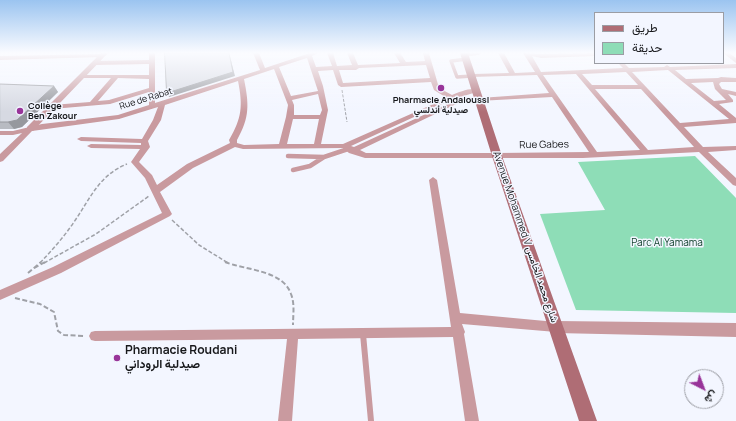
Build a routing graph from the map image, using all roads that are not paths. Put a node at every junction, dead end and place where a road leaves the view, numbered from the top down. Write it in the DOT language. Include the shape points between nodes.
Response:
graph roads {
  1 [pos="85,73"];
  2 [pos="152,73"];
  3 [pos="258,73"];
  4 [pos="278,73"];
  5 [pos="316,73"];
  6 [pos="337,73"];
  7 [pos="430,73"];
  8 [pos="471,73"];
  9 [pos="538,73"];
  10 [pos="602,73"];
  11 [pos="630,73"];
  12 [pos="674,73"];
  13 [pos="580,74"];
  14 [pos="513,75"];
  15 [pos="82,76"];
  16 [pos="540,76"];
  17 [pos="116,77"];
  18 [pos="152,78"];
  19 [pos="241,78"];
  20 [pos="721,79"];
  21 [pos="432,80"];
  22 [pos="684,80"];
  23 [pos="736,80"];
  24 [pos="591,86"];
  25 [pos="642,86"];
  26 [pos="476,87"];
  27 [pos="151,89"];
  28 [pos="718,91"];
  29 [pos="321,92"];
  30 [pos="736,94"];
  31 [pos="554,95"];
  32 [pos="451,98"];
  33 [pos="288,99"];
  34 [pos="458,101"];
  35 [pos="713,103"];
  36 [pos="92,104"];
  37 [pos="162,104"];
  38 [pos="52,107"];
  39 [pos="152,107"];
  40 [pos="290,117"];
  41 [pos="324,117"];
  42 [pos="736,121"];
  43 [pos="677,125"];
  44 [pos="30,128"];
  45 [pos="0,133"];
  46 [pos="81,139"];
  47 [pos="145,144"];
  48 [pos="234,144"];
  49 [pos="91,146"];
  50 [pos="282,147"];
  51 [pos="318,147"];
  52 [pos="736,148"];
  53 [pos="348,149"];
  54 [pos="700,149"];
  55 [pos="645,151"];
  56 [pos="594,154"];
  57 [pos="288,156"];
  58 [pos="497,156"];
  59 [pos="324,157"];
  60 [pos="0,159"];
  61 [pos="293,170"];
  62 [pos="433,180"];
  63 [pos="736,183"];
  64 [pos="156,190"];
  65 [pos="0,295"];
  66 [pos="456,318"];
  67 [pos="556,327"];
  68 [pos="736,330"];
  69 [pos="459,332"];
  70 [pos="293,334"];
  71 [pos="363,334"];
  72 [pos="94,336"];
  73 [pos="285,421"];
  74 [pos="371,421"];
  75 [pos="472,421"];
  76 [pos="588,421"];
  1 -- 15 [label="street"];
  2 -- 18 [label="street"];
  3 -- 19 [label="street, Rue de Rabat"];
  4 -- 33 [label="street"];
  5 -- 29 [label="street"];
  6 -- 21 [label="street" via="341,85"];
  7 -- 21 [label="street"];
  8 -- 26 [label="main road, Avenue Mohammed V شارع محمد الخامس"];
  9 -- 16 [label="street"];
  10 -- 13 [label="street"];
  11 -- 25 [label="street"];
  12 -- 22 [label="street"];
  13 -- 16 [label="street"];
  13 -- 24 [label="street"];
  14 -- 16 [label="street"];
  14 -- 26 [label="street"];
  15 -- 17 [label="street"];
  15 -- 38 [label="street"];
  16 -- 26 [label="street"];
  16 -- 31 [label="street"];
  17 -- 18 [label="street"];
  17 -- 36 [label="street"];
  18 -- 27 [label="street"];
  19 -- 37 [label="street, Rue de Rabat"];
  19 -- 48 [label="street" via="246,108 233,140"];
  20 -- 22 [label="street"];
  20 -- 23 [label="street"];
  20 -- 28 [label="street" via="716,84"];
  21 -- 32 [label="street" via="438,91"];
  22 -- 35 [label="street"];
  24 -- 25 [label="street"];
  24 -- 55 [label="street"];
  25 -- 43 [label="street"];
  26 -- 31 [label="street"];
  26 -- 32 [label="street"];
  26 -- 34 [label="street" via="471,96"];
  26 -- 58 [label="main road, Avenue Mohammed V شارع محمد الخامس"];
  27 -- 36 [label="street" via="115,101"];
  27 -- 39 [label="street"];
  28 -- 30 [label="street"];
  28 -- 35 [label="street" via="731,101"];
  29 -- 33 [label="street"];
  29 -- 41 [label="street"];
  31 -- 56 [label="street"];
  32 -- 34 [label="street"];
  32 -- 53 [label="street"];
  33 -- 40 [label="street" via="291,105"];
  34 -- 53 [label="street"];
  35 -- 42 [label="street"];
  36 -- 38 [label="street"];
  37 -- 39 [label="street, Rue de Rabat"];
  37 -- 47 [label="street"];
  38 -- 44 [label="street"];
  39 -- 44 [label="street, Rue de Rabat" via="106,119"];
  40 -- 41 [label="street"];
  40 -- 50 [label="street"];
  41 -- 51 [label="street"];
  42 -- 43 [label="street"];
  43 -- 54 [label="street"];
  44 -- 45 [label="street, Rue de Rabat" via="16,133"];
  44 -- 60 [label="street"];
  46 -- 47 [label="street"];
  47 -- 49 [label="street"];
  47 -- 64 [label="street" via="135,162 149,177"];
  48 -- 50 [label="street" via="243,147"];
  48 -- 64 [label="street" via="190,166"];
  50 -- 51 [label="street"];
  51 -- 53 [label="street"];
  52 -- 54 [label="street, Rue Gabes"];
  53 -- 58 [label="street, Rue Gabes" via="365,155"];
  53 -- 59 [label="lane"];
  54 -- 55 [label="street, Rue Gabes"];
  54 -- 63 [label="street"];
  55 -- 56 [label="street, Rue Gabes"];
  56 -- 58 [label="street, Rue Gabes"];
  57 -- 59 [label="lane"];
  58 -- 67 [label="main road, Avenue Mohammed V شارع محمد الخامس"];
  59 -- 61 [label="lane" via="310,166"];
  62 -- 66 [label="street"];
  64 -- 65 [label="street" via="167,214 64,267"];
  66 -- 67 [label="street"];
  66 -- 69 [label="street"];
  67 -- 68 [label="street"];
  67 -- 76 [label="main road, Avenue Mohammed V شارع محمد الخامس"];
  69 -- 71 [label="street"];
  69 -- 75 [label="street"];
  70 -- 71 [label="street"];
  70 -- 72 [label="street"];
  70 -- 73 [label="street"];
  71 -- 74 [label="lane"];
}
